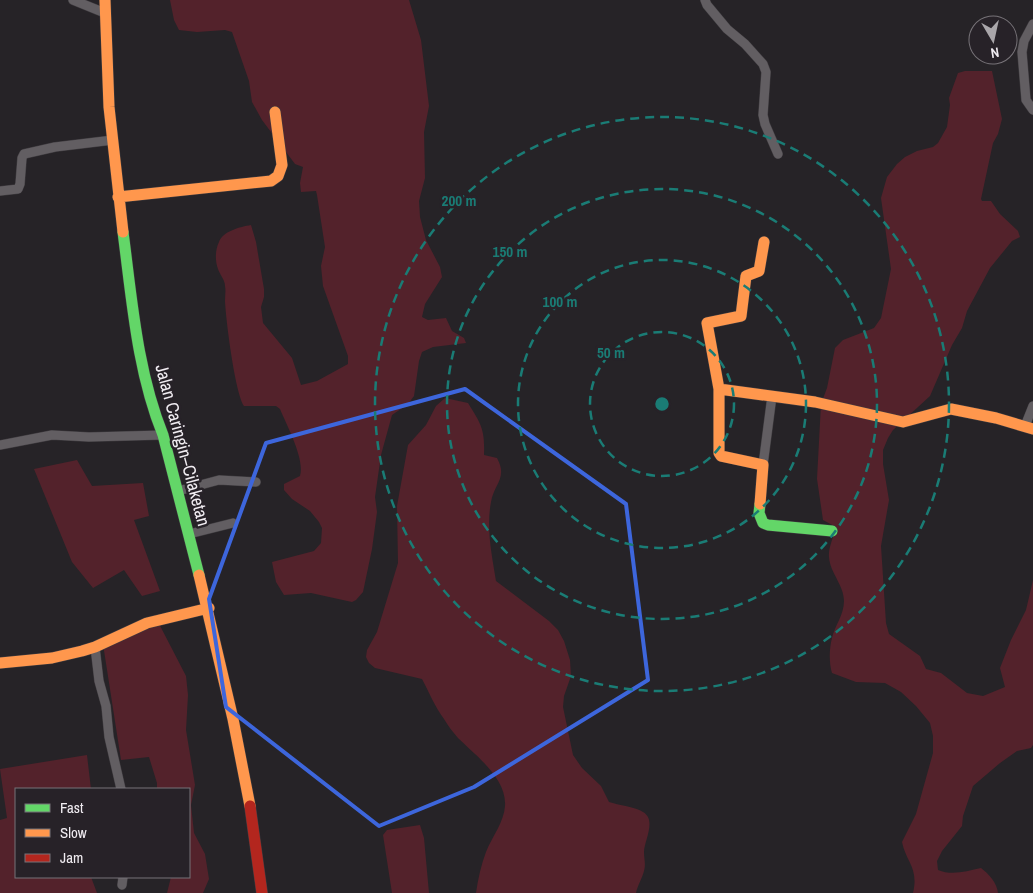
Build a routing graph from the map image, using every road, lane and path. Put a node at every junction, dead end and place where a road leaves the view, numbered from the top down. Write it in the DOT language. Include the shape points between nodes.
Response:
graph roads {
  1 [pos="73,0"];
  2 [pos="105,0"];
  3 [pos="705,0"];
  4 [pos="104,13"];
  5 [pos="1033,24"];
  6 [pos="1033,110"];
  7 [pos="275,112"];
  8 [pos="113,140"];
  9 [pos="778,154"];
  10 [pos="0,191"];
  11 [pos="118,197"];
  12 [pos="764,242"];
  13 [pos="719,389"];
  14 [pos="772,396"];
  15 [pos="1033,406"];
  16 [pos="1029,427"];
  17 [pos="163,435"];
  18 [pos="0,445"];
  19 [pos="763,465"];
  20 [pos="256,482"];
  21 [pos="178,491"];
  22 [pos="232,523"];
  23 [pos="832,531"];
  24 [pos="189,534"];
  25 [pos="209,608"];
  26 [pos="95,647"];
  27 [pos="0,663"];
  28 [pos="121,788"];
  29 [pos="262,893"];
  1 -- 4 [label="street"];
  2 -- 4 [label="street, Jalan Caringin–Cilaketan"];
  3 -- 9 [label="street" via="727,29 763,64 766,72 763,115"];
  4 -- 8 [label="street, Jalan Caringin–Cilaketan"];
  5 -- 6 [label="street" via="1022,52 1026,100"];
  7 -- 11 [label="street" via="282,165 276,179 268,183"];
  8 -- 10 [label="street" via="24,154 18,189"];
  8 -- 11 [label="street, Jalan Caringin–Cilaketan"];
  11 -- 17 [label="street, Jalan Caringin–Cilaketan" via="138,334 154,415"];
  12 -- 13 [label="street" via="759,271 746,276 741,316 706,323"];
  13 -- 14 [label="street"];
  13 -- 19 [label="street" via="719,453"];
  14 -- 16 [label="street" via="903,422 951,409"];
  14 -- 19 [label="street"];
  15 -- 16 [label="street"];
  17 -- 18 [label="street" via="52,435"];
  17 -- 21 [label="street, Jalan Caringin–Cilaketan"];
  19 -- 23 [label="street" via="759,513 763,523"];
  20 -- 21 [label="street" via="219,480"];
  21 -- 24 [label="street, Jalan Caringin–Cilaketan"];
  22 -- 24 [label="street"];
  24 -- 25 [label="street, Jalan Caringin–Cilaketan"];
  25 -- 26 [label="street" via="147,623"];
  25 -- 29 [label="street, Jalan Caringin–Cilaketan" via="246,786"];
  26 -- 27 [label="street" via="52,658"];
  26 -- 28 [label="street" via="98,680"];
}
